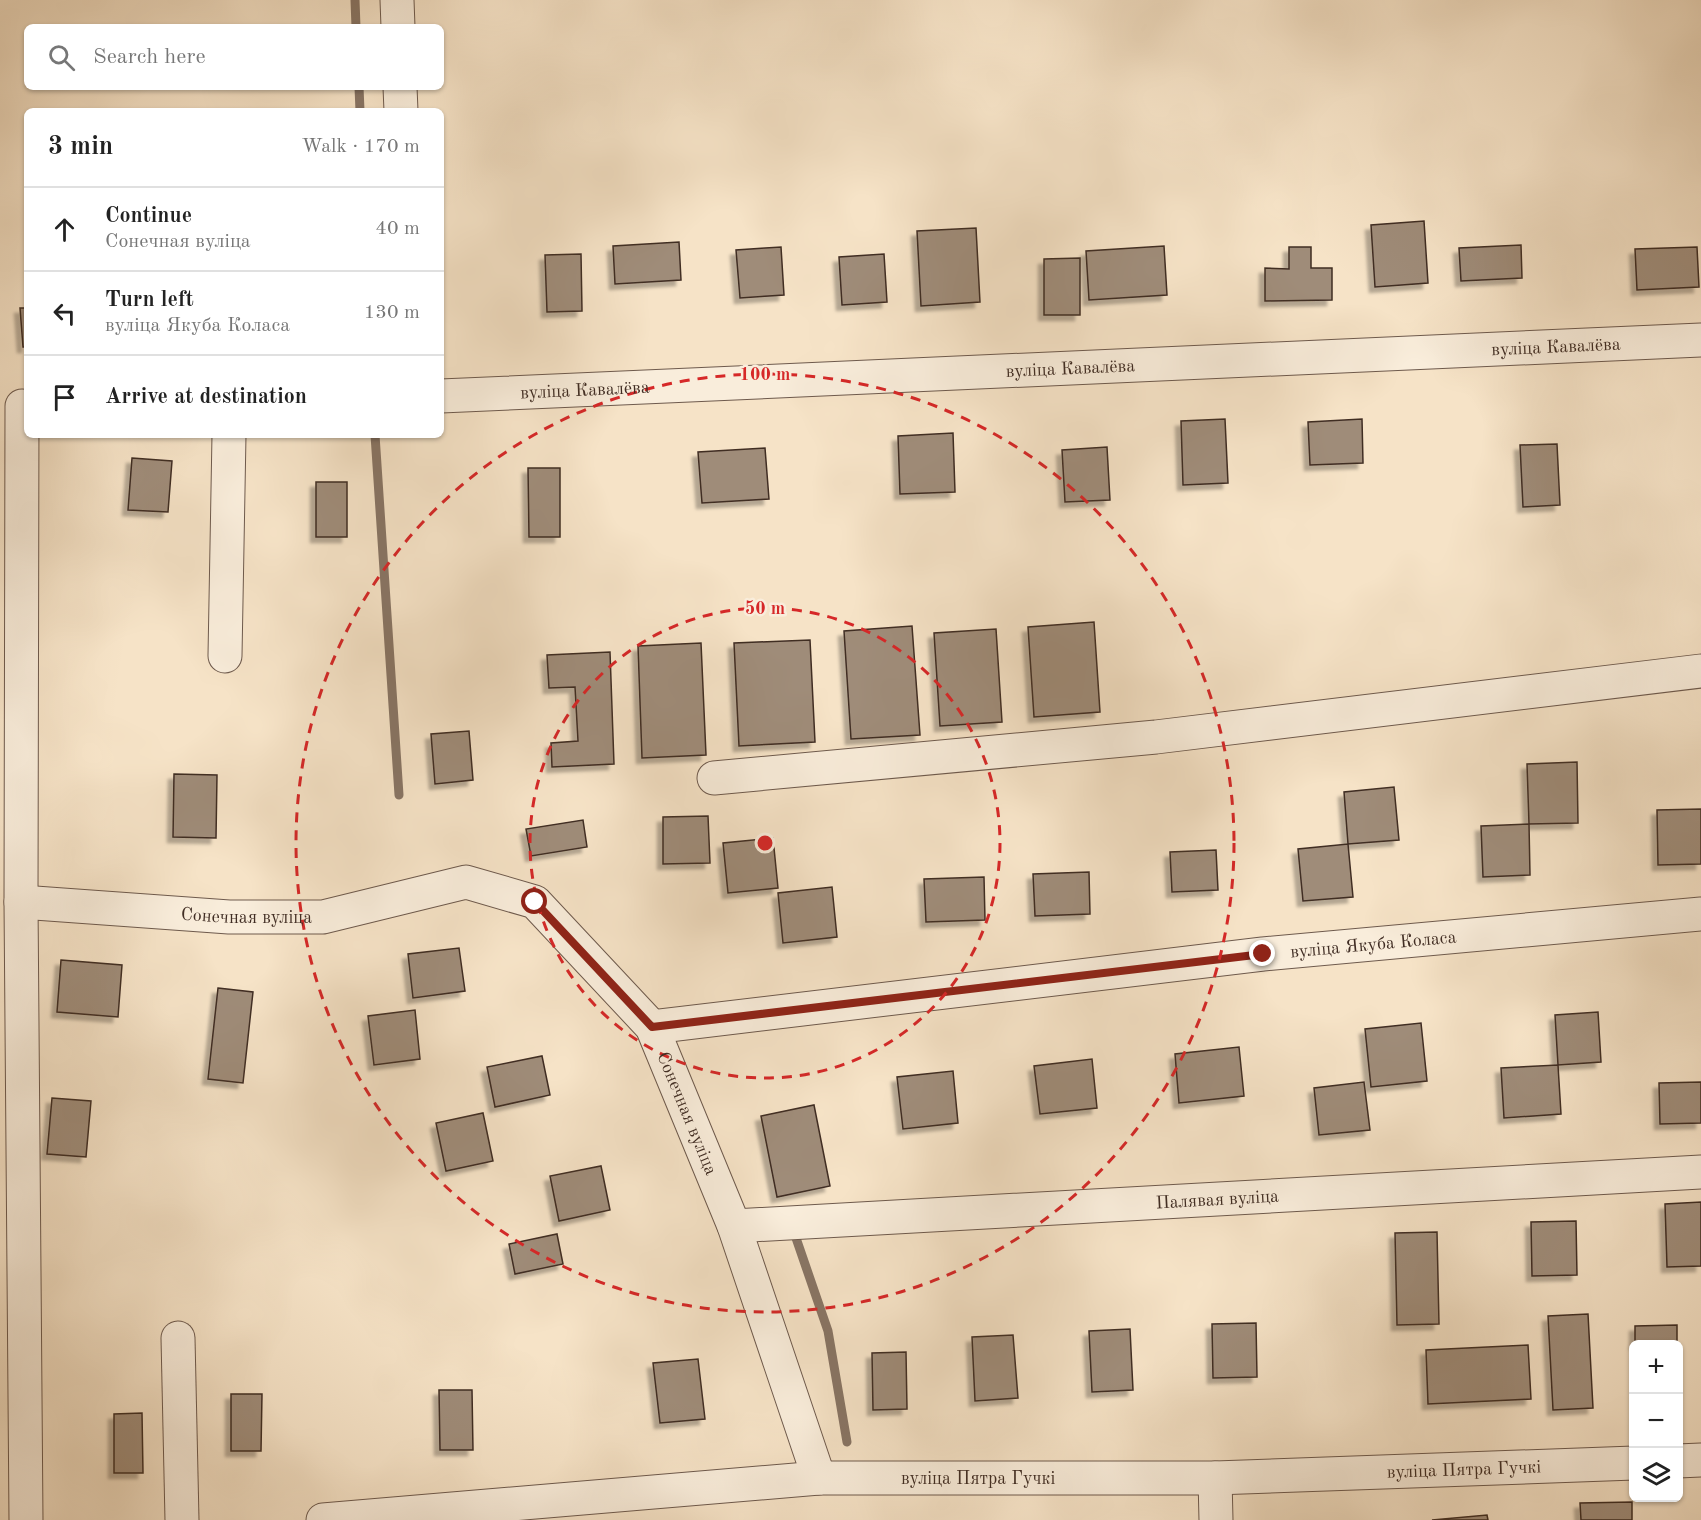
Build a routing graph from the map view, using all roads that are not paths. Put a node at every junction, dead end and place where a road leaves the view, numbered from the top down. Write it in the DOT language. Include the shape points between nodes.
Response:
graph roads {
  1 [pos="397,0"];
  2 [pos="398,24"];
  3 [pos="400,90"];
  4 [pos="401,108"];
  5 [pos="1701,340"];
  6 [pos="444,396"];
  7 [pos="16,406"];
  8 [pos="229,438"];
  9 [pos="225,656"];
  10 [pos="1701,671"];
  11 [pos="714,778"];
  12 [pos="21,902"];
  13 [pos="1701,914"];
  14 [pos="652,1027"];
  15 [pos="1701,1173"];
  16 [pos="734,1226"];
  17 [pos="178,1338"];
  18 [pos="1701,1460"];
  19 [pos="1683,1461"];
  20 [pos="1629,1463"];
  21 [pos="819,1478"];
  22 [pos="1215,1478"];
  23 [pos="26,1520"];
  24 [pos="182,1520"];
  25 [pos="323,1520"];
  26 [pos="1216,1520"];
  1 -- 2 [label="street"];
  3 -- 4 [label="street"];
  5 -- 6 [label="street, вуліца Кавалёва"];
  7 -- 12 [label="street"];
  8 -- 9 [label="street"];
  10 -- 11 [label="street" via="1156,737"];
  12 -- 14 [label="street, Сонечная вуліца" via="229,916 323,917 466,882 535,902"];
  12 -- 23 [label="street"];
  13 -- 14 [label="street, вуліца Якуба Коласа" via="1263,954"];
  14 -- 16 [label="street, Сонечная вуліца"];
  15 -- 16 [label="street, Палявая вуліца"];
  16 -- 21 [label="street, Сонечная вуліца"];
  17 -- 24 [label="street"];
  18 -- 19 [label="street"];
  20 -- 22 [label="street, вуліца Пятра Гучкі"];
  21 -- 22 [label="street, вуліца Пятра Гучкі"];
  21 -- 25 [label="street, вуліца Пятра Гучкі"];
  22 -- 26 [label="street"];
}
